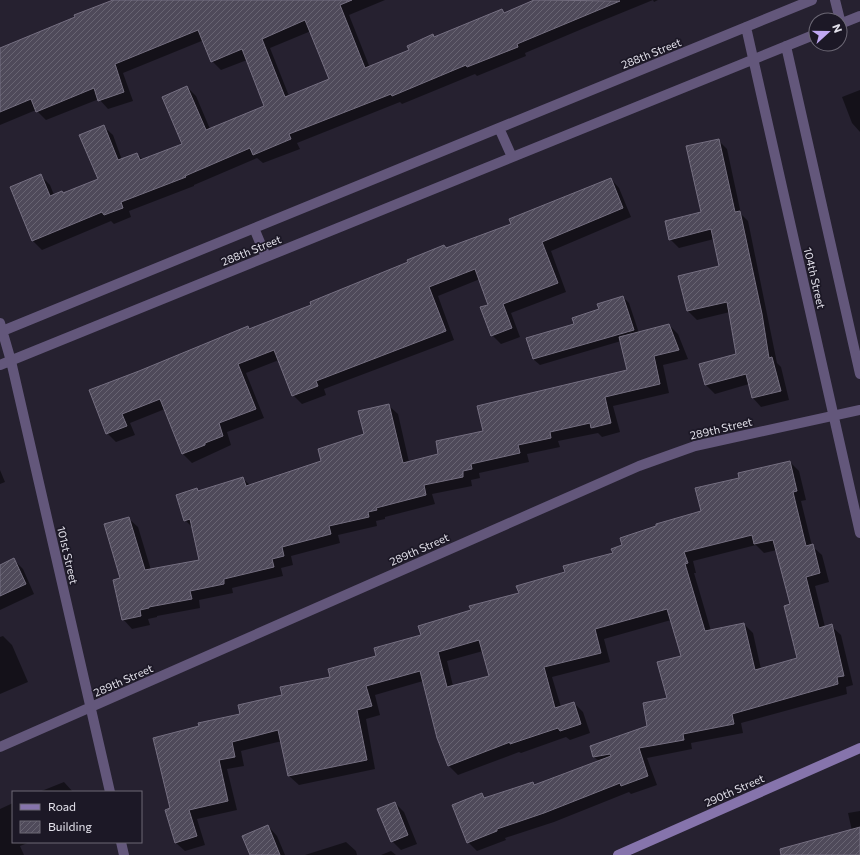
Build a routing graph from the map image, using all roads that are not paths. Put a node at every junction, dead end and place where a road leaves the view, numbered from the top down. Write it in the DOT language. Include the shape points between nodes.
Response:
graph roads {
  1 [pos="812,0"];
  2 [pos="835,0"];
  3 [pos="838,12"];
  4 [pos="860,16"];
  5 [pos="848,20"];
  6 [pos="746,27"];
  7 [pos="808,37"];
  8 [pos="786,46"];
  9 [pos="753,59"];
  10 [pos="499,128"];
  11 [pos="512,157"];
  12 [pos="254,228"];
  13 [pos="266,257"];
  14 [pos="1,329"];
  15 [pos="11,361"];
  16 [pos="0,365"];
  17 [pos="860,374"];
  18 [pos="860,410"];
  19 [pos="833,416"];
  20 [pos="860,533"];
  21 [pos="90,707"];
  22 [pos="0,747"];
  23 [pos="860,748"];
  24 [pos="110,791"];
  25 [pos="121,843"];
  26 [pos="124,855"];
  27 [pos="618,855"];
  1 -- 6 [label="street, 288th Street"];
  2 -- 3 [label="street"];
  4 -- 5 [label="street"];
  6 -- 9 [label="street, 104th Street"];
  6 -- 10 [label="street, 288th Street"];
  7 -- 8 [label="street, 288th Street"];
  8 -- 9 [label="street, 288th Street"];
  8 -- 17 [label="street, 104th Street"];
  9 -- 11 [label="street, 288th Street"];
  9 -- 19 [label="street, 104th Street"];
  10 -- 11 [label="street"];
  10 -- 12 [label="street, 288th Street"];
  11 -- 13 [label="street, 288th Street"];
  12 -- 13 [label="street"];
  12 -- 14 [label="street, 288th Street"];
  13 -- 15 [label="street, 288th Street"];
  14 -- 15 [label="street, 101st Street"];
  15 -- 16 [label="street, 288th Street"];
  15 -- 21 [label="street, 101st Street"];
  18 -- 19 [label="street, 289th Street"];
  19 -- 20 [label="street, 104th Street"];
  19 -- 21 [label="street, 289th Street" via="695,446 639,466"];
  21 -- 22 [label="street, 289th Street"];
  21 -- 24 [label="street, 101st Street"];
  23 -- 27 [label="street, 290th Street"];
  25 -- 26 [label="street"];
}
